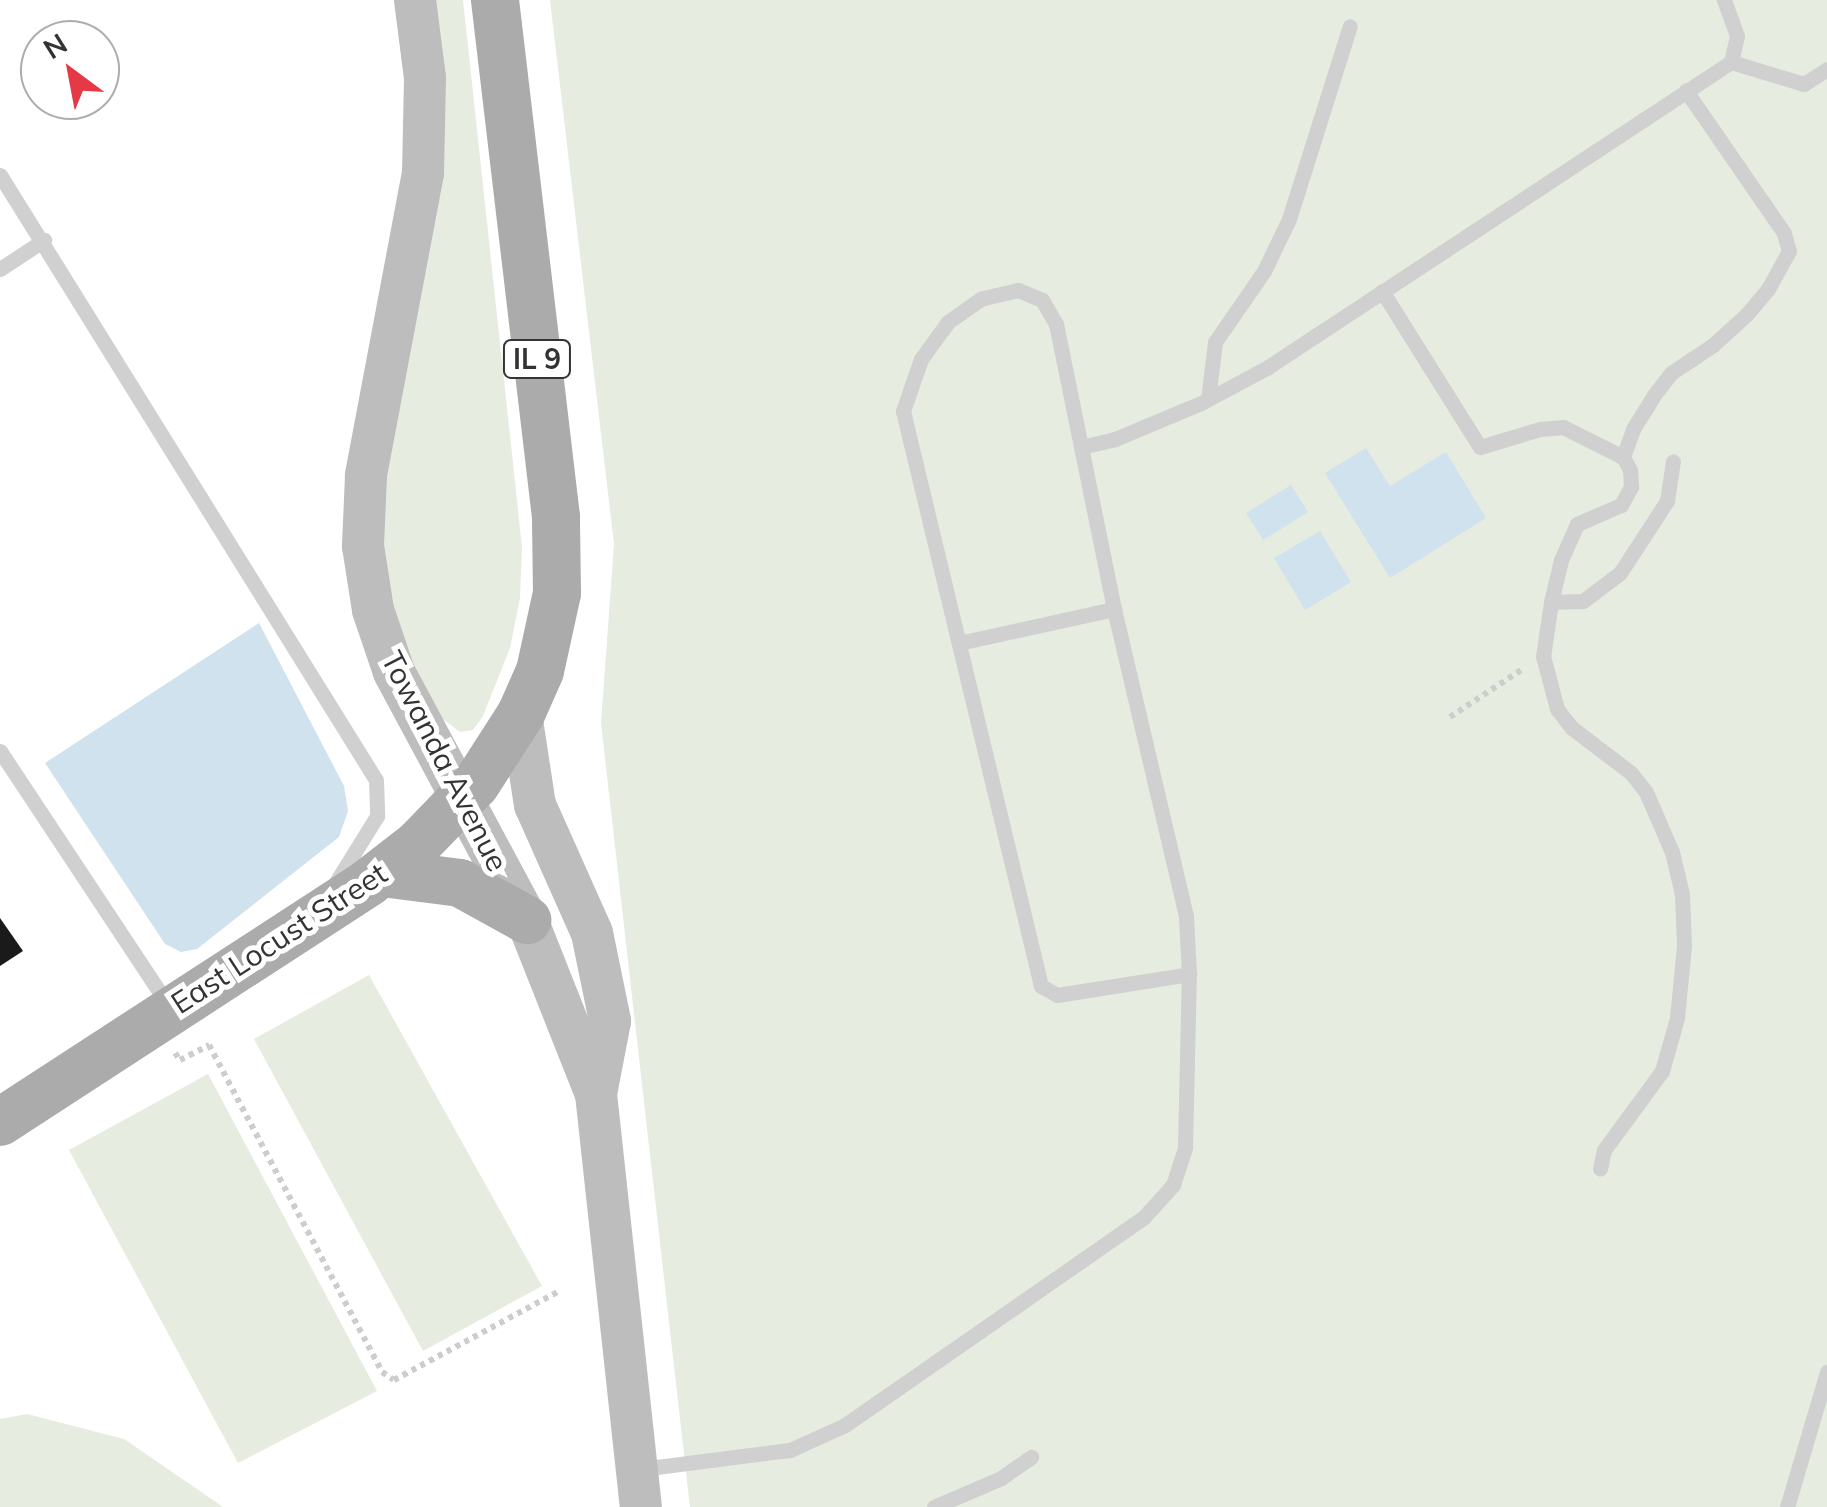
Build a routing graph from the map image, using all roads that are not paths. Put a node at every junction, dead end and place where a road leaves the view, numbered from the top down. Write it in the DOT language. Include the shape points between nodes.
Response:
graph roads {
  1 [pos="415,0"];
  2 [pos="495,0"];
  3 [pos="1724,0"];
  4 [pos="1350,26"];
  5 [pos="1732,62"];
  6 [pos="1827,69"];
  7 [pos="1686,91"];
  8 [pos="0,175"];
  9 [pos="44,240"];
  10 [pos="0,269"];
  11 [pos="1382,291"];
  12 [pos="1208,400"];
  13 [pos="1081,446"];
  14 [pos="1623,457"];
  15 [pos="1674,461"];
  16 [pos="1551,602"];
  17 [pos="1114,609"];
  18 [pos="960,643"];
  19 [pos="521,714"];
  20 [pos="0,751"];
  21 [pos="464,798"];
  22 [pos="382,873"];
  23 [pos="315,916"];
  24 [pos="527,920"];
  25 [pos="1189,974"];
  26 [pos="170,1027"];
  27 [pos="596,1094"];
  28 [pos="0,1122"];
  29 [pos="1600,1168"];
  30 [pos="1827,1372"];
  31 [pos="1031,1457"];
  32 [pos="639,1488"];
  33 [pos="934,1507"];
  34 [pos="1787,1507"];
  1 -- 21 [label="main road, Towanda Avenue" via="425,78 424,172 380,388 363,546 373,610 394,672"];
  2 -- 19 [label="main road, IL 9" via="556,516 558,593 540,672"];
  3 -- 5 [label="lane" via="1737,36"];
  4 -- 12 [label="lane" via="1289,218 1264,271 1215,342"];
  5 -- 6 [label="lane" via="1804,84"];
  5 -- 7 [label="lane"];
  7 -- 11 [label="lane"];
  7 -- 14 [label="lane" via="1784,233 1789,251 1747,314 1671,373 1633,429"];
  8 -- 9 [label="lane"];
  9 -- 10 [label="lane"];
  9 -- 23 [label="lane" via="376,780 377,816"];
  11 -- 12 [label="lane"];
  11 -- 14 [label="lane" via="1480,447 1563,427"];
  12 -- 13 [label="lane"];
  13 -- 17 [label="lane"];
  13 -- 18 [label="lane" via="1056,324 1042,300 1018,290 982,298 948,322 921,359 903,410"];
  14 -- 16 [label="lane" via="1631,487 1620,505 1577,524"];
  15 -- 16 [label="lane" via="1667,501 1620,573 1582,601"];
  16 -- 29 [label="lane" via="1543,656 1556,710 1631,773 1651,801 1682,894 1684,946 1665,1062 1652,1090 1604,1150"];
  17 -- 18 [label="lane"];
  17 -- 25 [label="lane" via="1186,916"];
  18 -- 25 [label="lane" via="1041,986 1057,995"];
  19 -- 21 [label="main road, East Locust Street / IL 9"];
  19 -- 27 [label="main road, Towanda Avenue" via="536,805 592,932 610,1021"];
  20 -- 26 [label="lane"];
  21 -- 22 [label="main road, East Locust Street / IL 9"];
  21 -- 24 [label="main road, Towanda Avenue"];
  22 -- 23 [label="main road, East Locust Street / IL 9"];
  22 -- 24 [label="main road" via="460,883"];
  23 -- 26 [label="main road, East Locust Street / IL 9"];
  24 -- 27 [label="main road, Towanda Avenue"];
  25 -- 32 [label="lane" via="1185,1147 1173,1184 1144,1216 820,1439"];
  26 -- 28 [label="main road, East Locust Street / IL 9"];
  27 -- 32 [label="main road, Towanda Avenue"];
  30 -- 34 [label="lane"];
  31 -- 33 [label="lane" via="1019,1469"];
}
